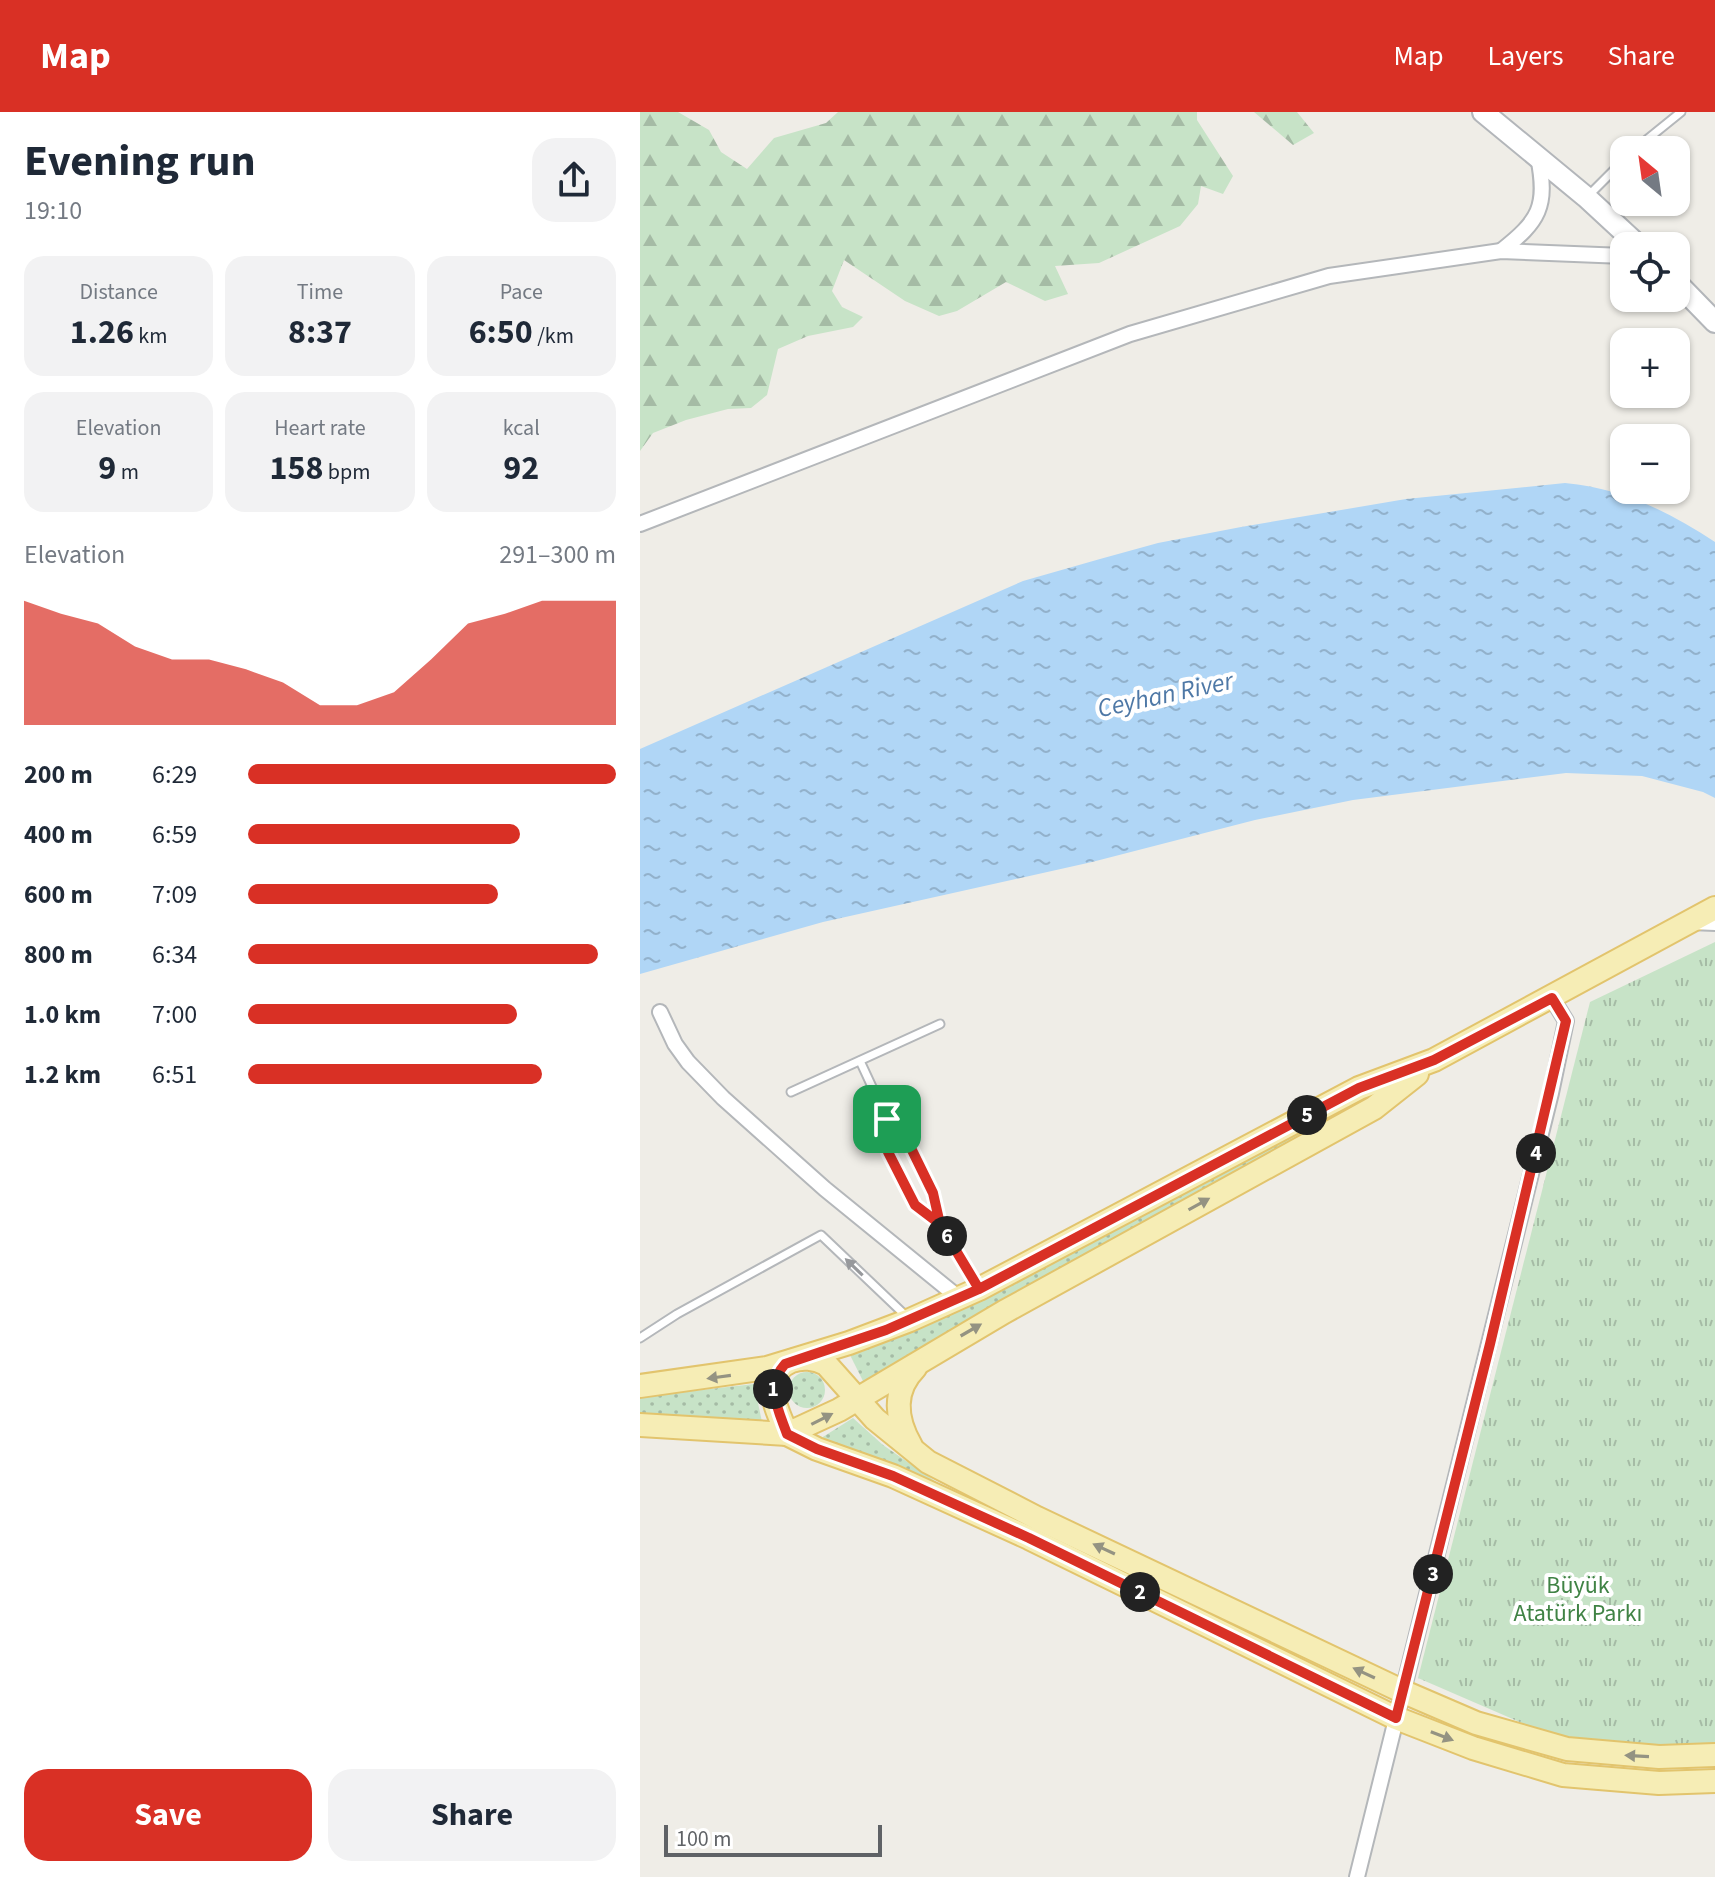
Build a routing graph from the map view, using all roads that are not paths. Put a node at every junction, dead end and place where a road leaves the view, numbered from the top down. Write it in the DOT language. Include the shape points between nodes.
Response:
graph roads {
  1 [pos="1483,112"];
  2 [pos="1681,112"];
  3 [pos="1651,136"];
  4 [pos="1538,157"];
  5 [pos="1610,174"];
  6 [pos="1586,197"];
  7 [pos="1624,232"];
  8 [pos="1501,251"];
  9 [pos="1610,255"];
  10 [pos="1690,296"];
  11 [pos="1715,322"];
  12 [pos="640,524"];
  13 [pos="1715,908"];
  14 [pos="1691,921"];
  15 [pos="1715,923"];
  16 [pos="1552,998"];
  17 [pos="660,1012"];
  18 [pos="940,1024"];
  19 [pos="1434,1060"];
  20 [pos="860,1061"];
  21 [pos="791,1092"];
  22 [pos="887,1119"];
  23 [pos="940,1224"];
  24 [pos="969,1294"];
  25 [pos="910,1320"];
  26 [pos="640,1338"];
  27 [pos="931,1354"];
  28 [pos="794,1359"];
  29 [pos="640,1386"];
  30 [pos="857,1400"];
  31 [pos="640,1425"];
  32 [pos="787,1434"];
  33 [pos="914,1451"];
  34 [pos="1404,1692"];
  35 [pos="1396,1718"];
  36 [pos="1715,1755"];
  37 [pos="1715,1781"];
  38 [pos="1357,1877"];
  1 -- 4 [label="street"];
  2 -- 3 [label="lane"];
  4 -- 6 [label="street"];
  4 -- 8 [label="street" via="1543,203 1526,231"];
  5 -- 6 [label="lane"];
  6 -- 7 [label="street"];
  8 -- 9 [label="street"];
  8 -- 12 [label="street" via="1329,276 1130,334"];
  10 -- 11 [label="street"];
  13 -- 14 [label="main road"];
  14 -- 15 [label="street"];
  14 -- 16 [label="main road"];
  16 -- 19 [label="main road"];
  16 -- 34 [label="street" via="1566,1021"];
  17 -- 24 [label="street" via="688,1062 723,1098 825,1189"];
  18 -- 20 [label="lane"];
  19 -- 24 [label="main road" via="1359,1088"];
  27 -- 19 [label="main road, one-way" via="1374,1108"];
  20 -- 21 [label="lane"];
  20 -- 22 [label="lane"];
  22 -- 23 [label="lane" via="908,1142 933,1193"];
  22 -- 23 [label="lane" via="888,1152 915,1205"];
  23 -- 24 [label="lane"];
  24 -- 25 [label="main road"];
  25 -- 26 [label="lane, one-way" via="821,1235"];
  25 -- 28 [label="main road"];
  27 -- 30 [label="main road"];
  27 -- 33 [label="main road" via="910,1374 899,1397 902,1429"];
  28 -- 29 [label="main road, one-way" via="744,1373"];
  28 -- 30 [label="main road" via="816,1358"];
  28 -- 32 [label="main road" via="778,1372 773,1391"];
  32 -- 30 [label="main road, one-way"];
  30 -- 33 [label="main road"];
  31 -- 32 [label="main road"];
  32 -- 35 [label="main road" via="1029,1538"];
  34 -- 33 [label="main road, one-way" via="1037,1518"];
  34 -- 35 [label="street"];
  36 -- 34 [label="main road, one-way" via="1659,1757 1567,1749 1476,1723"];
  35 -- 37 [label="main road, one-way" via="1563,1775 1659,1783"];
  35 -- 38 [label="street"];
}
